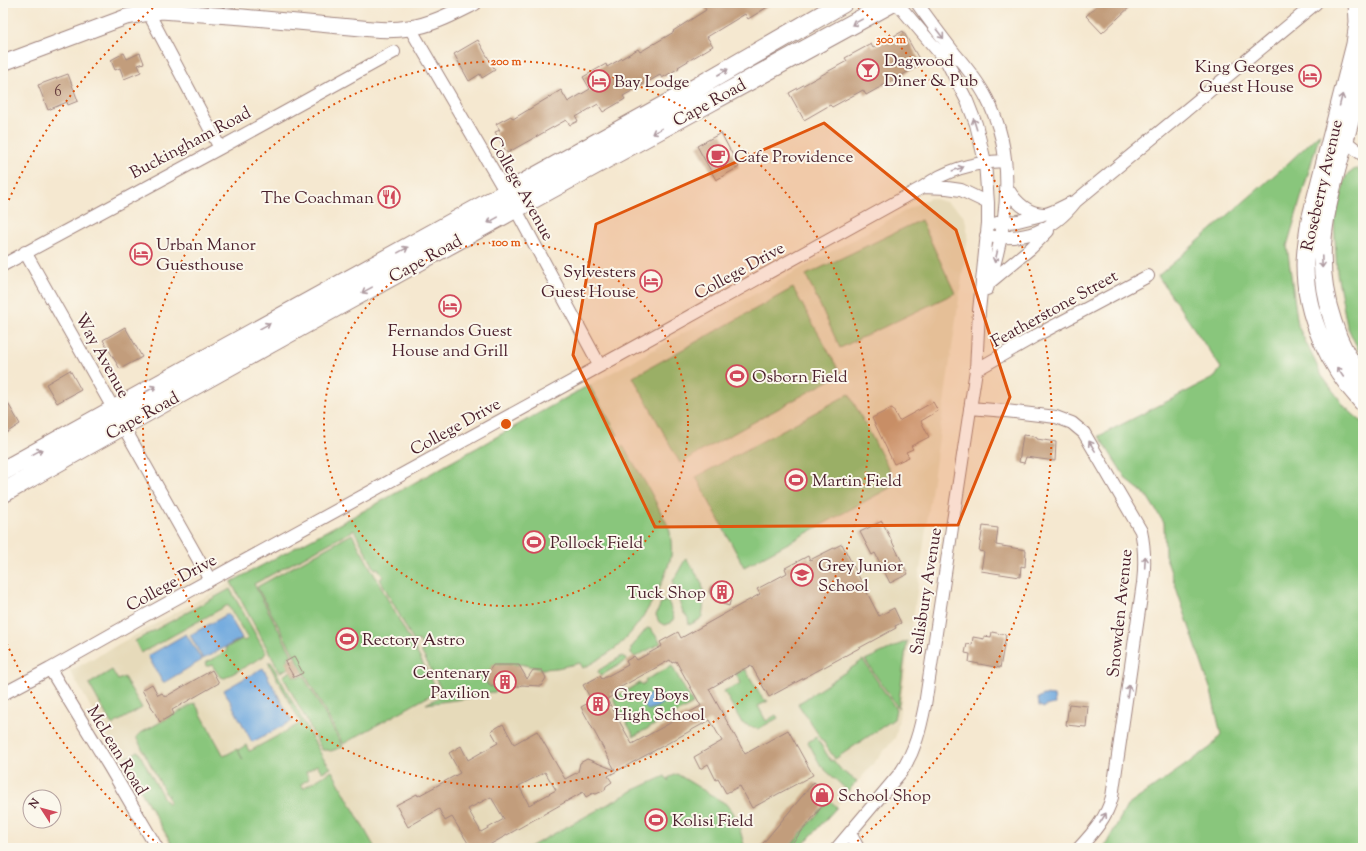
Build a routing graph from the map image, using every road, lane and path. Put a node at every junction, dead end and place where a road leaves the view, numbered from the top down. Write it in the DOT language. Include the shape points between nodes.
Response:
graph roads {
  1 [pos="474,3"];
  2 [pos="843,3"];
  3 [pos="891,3"];
  4 [pos="897,3"];
  5 [pos="916,3"];
  6 [pos="1316,3"];
  7 [pos="1357,3"];
  8 [pos="147,8"];
  9 [pos="410,28"];
  10 [pos="394,52"];
  11 [pos="3,63"];
  12 [pos="1363,74"];
  13 [pos="1339,136"];
  14 [pos="220,148"];
  15 [pos="1363,155"];
  16 [pos="1005,161"];
  17 [pos="985,162"];
  18 [pos="923,186"];
  19 [pos="1007,188"];
  20 [pos="511,201"];
  21 [pos="1076,201"];
  22 [pos="988,203"];
  23 [pos="1068,212"];
  24 [pos="1045,214"];
  25 [pos="1003,222"];
  26 [pos="988,223"];
  27 [pos="986,236"];
  28 [pos="1000,238"];
  29 [pos="25,252"];
  30 [pos="3,265"];
  31 [pos="1148,276"];
  32 [pos="989,283"];
  33 [pos="979,311"];
  34 [pos="600,366"];
  35 [pos="976,370"];
  36 [pos="1363,378"];
  37 [pos="1363,403"];
  38 [pos="970,408"];
  39 [pos="118,417"];
  40 [pos="3,470"];
  41 [pos="3,492"];
  42 [pos="210,580"];
  43 [pos="50,670"];
  44 [pos="3,694"];
  45 [pos="850,833"];
  46 [pos="157,848"];
  47 [pos="837,848"];
  48 [pos="858,848"];
  49 [pos="1079,848"];
  1 -- 9 [label="street" via="447,16"];
  20 -- 2 [label="main road, Cape Road, one-way" via="689,92"];
  3 -- 20 [label="main road, Cape Road, one-way"];
  17 -- 4 [label="street, Salisbury Avenue, one-way" via="976,124 958,80 947,62"];
  5 -- 16 [label="street, Salisbury Avenue, one-way" via="987,98 1001,134"];
  6 -- 21 [label="street"];
  13 -- 7 [label="main road, Roseberry Avenue, one-way" via="1358,22"];
  8 -- 9 [label="street" via="372,29"];
  8 -- 11 [label="street"];
  8 -- 14 [label="street"];
  9 -- 20 [label="street, College Avenue"];
  10 -- 14 [label="street, Buckingham Road"];
  12 -- 13 [label="main road, Roseberry Avenue"];
  13 -- 15 [label="street"];
  13 -- 36 [label="main road, Roseberry Avenue, one-way" via="1323,230 1322,274 1328,308 1337,334"];
  37 -- 13 [label="main road, Roseberry Avenue, one-way" via="1333,362 1318,333 1306,289 1306,242 1310,220"];
  14 -- 29 [label="street, Buckingham Road"];
  16 -- 17 [label="street, College Drive"];
  16 -- 19 [label="street, Salisbury Avenue"];
  18 -- 17 [label="street, College Drive, one-way" via="945,173"];
  17 -- 22 [label="street, Salisbury Avenue"];
  18 -- 22 [label="street" via="962,190"];
  18 -- 34 [label="street, College Drive"];
  19 -- 24 [label="street" via="1024,208"];
  19 -- 25 [label="street, Salisbury Avenue"];
  20 -- 34 [label="street, College Avenue"];
  20 -- 39 [label="main road, Cape Road"];
  21 -- 23 [label="street"];
  21 -- 24 [label="street"];
  22 -- 26 [label="street, Salisbury Avenue"];
  23 -- 28 [label="street" via="1038,232 1014,238"];
  23 -- 32 [label="street" via="1031,248"];
  24 -- 25 [label="street"];
  25 -- 26 [label="street"];
  25 -- 28 [label="street, Salisbury Avenue"];
  26 -- 27 [label="street, Salisbury Avenue"];
  27 -- 28 [label="street"];
  27 -- 33 [label="street, Salisbury Avenue"];
  28 -- 32 [label="street, Salisbury Avenue, one-way"];
  29 -- 30 [label="street, Buckingham Road"];
  29 -- 39 [label="street, Way Avenue"];
  31 -- 35 [label="street, Featherstone Street"];
  32 -- 33 [label="street, Salisbury Avenue"];
  33 -- 35 [label="street, Salisbury Avenue"];
  34 -- 42 [label="street, College Drive"];
  35 -- 38 [label="street, Salisbury Avenue"];
  38 -- 45 [label="street, Salisbury Avenue" via="919,733 901,772"];
  49 -- 38 [label="street, Snowden Avenue, one-way" via="1110,808 1143,583 1145,559 1141,531 1084,433 1072,423 1056,417"];
  40 -- 39 [label="main road, Cape Road, one-way"];
  39 -- 41 [label="main road, Cape Road"];
  39 -- 42 [label="street, Way Avenue"];
  42 -- 43 [label="street, College Drive"];
  43 -- 44 [label="street, College Drive"];
  43 -- 46 [label="street, McLean Road"];
  45 -- 47 [label="street, Salisbury Avenue"];
  45 -- 48 [label="street"];
}
